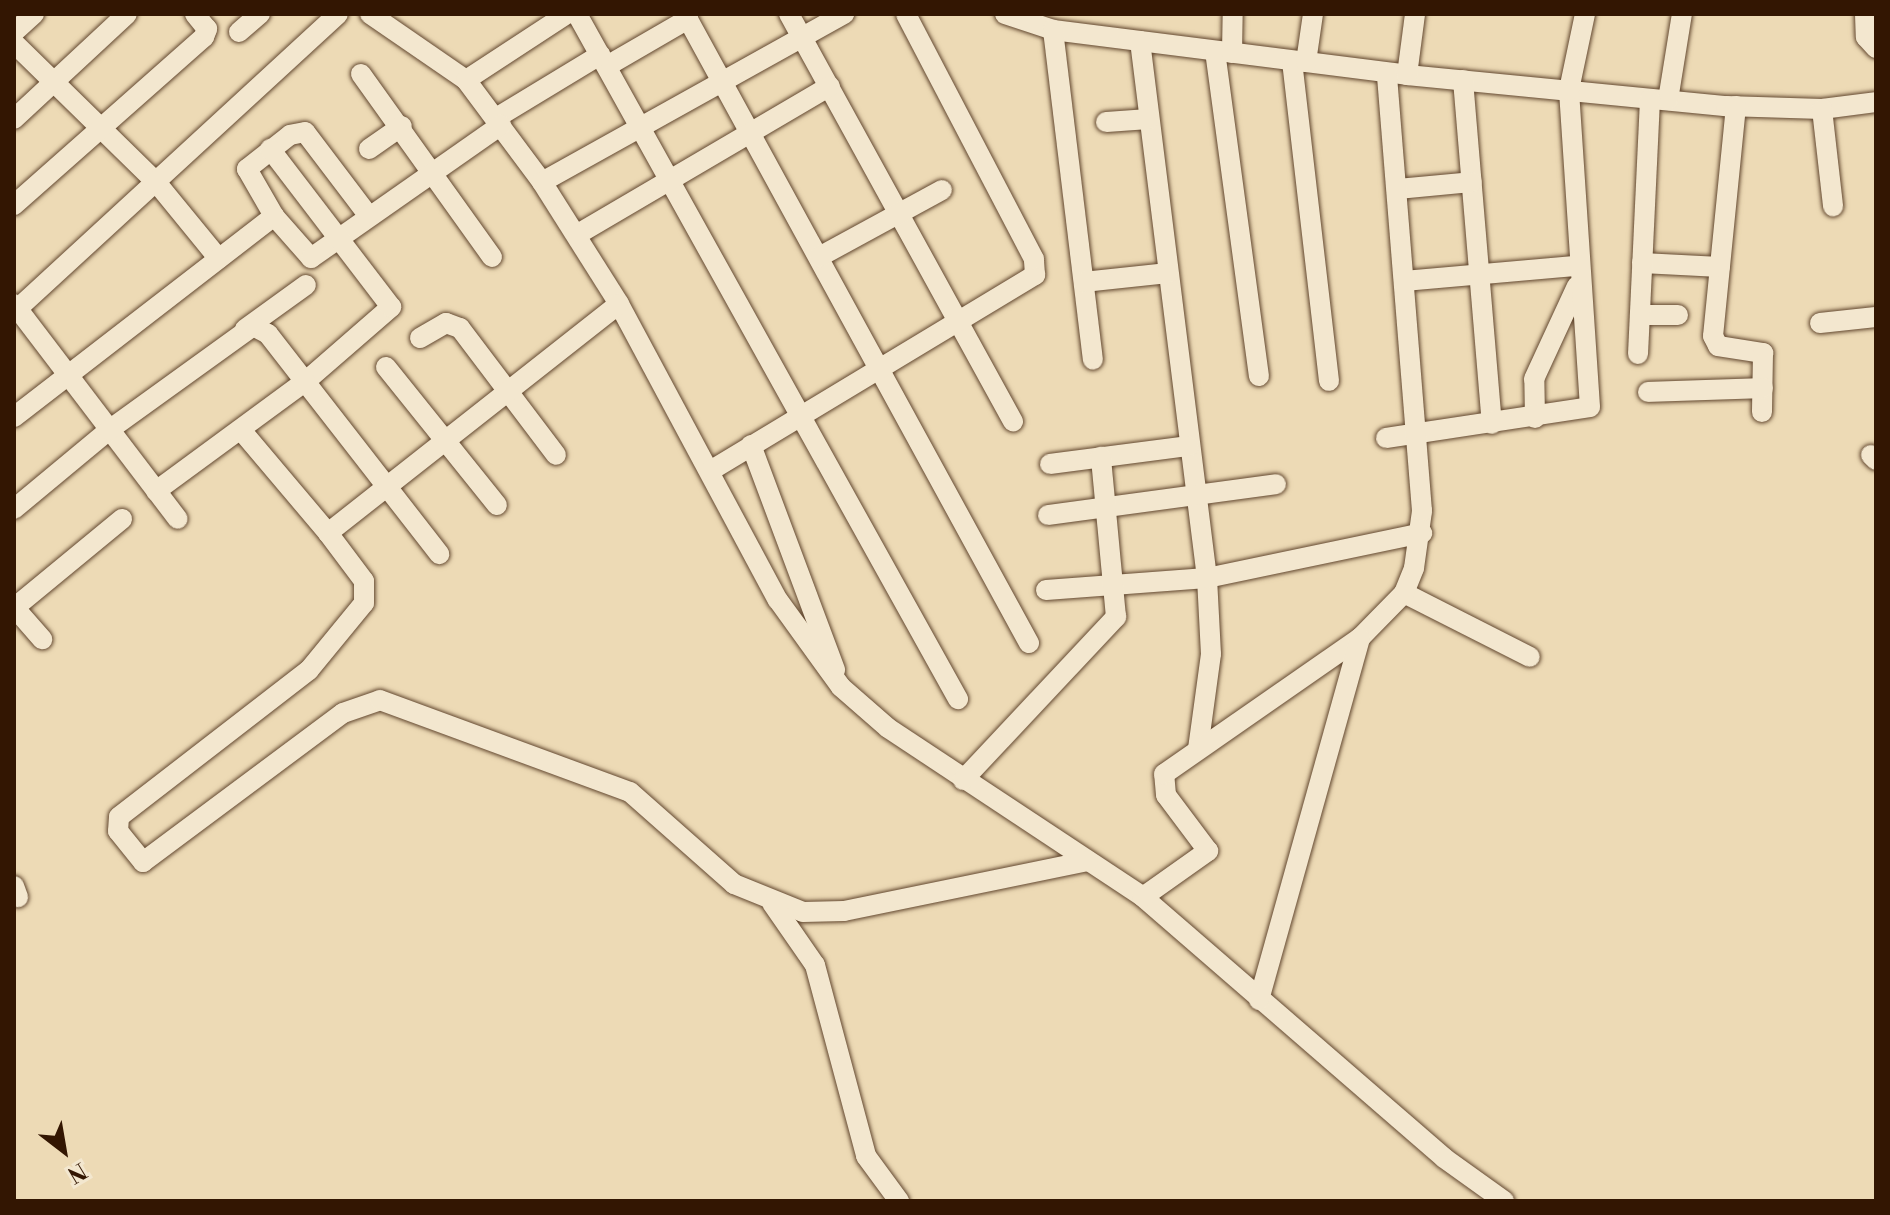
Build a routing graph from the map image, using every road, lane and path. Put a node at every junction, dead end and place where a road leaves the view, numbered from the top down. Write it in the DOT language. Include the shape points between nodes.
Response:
graph roads {
  1 [pos="34,14"];
  2 [pos="127,14"];
  3 [pos="195,14"];
  4 [pos="260,14"];
  5 [pos="338,14"];
  6 [pos="370,14"];
  7 [pos="567,14"];
  8 [pos="577,14"];
  9 [pos="789,14"];
  10 [pos="844,14"];
  11 [pos="906,14"];
  12 [pos="1008,14"];
  13 [pos="1233,14"];
  14 [pos="1313,14"];
  15 [pos="1415,14"];
  16 [pos="1585,14"];
  17 [pos="1682,14"];
  18 [pos="1865,14"];
  19 [pos="686,16"];
  20 [pos="1053,30"];
  21 [pos="14,32"];
  22 [pos="239,32"];
  23 [pos="802,36"];
  24 [pos="1140,41"];
  25 [pos="14,43"];
  26 [pos="1876,48"];
  27 [pos="1224,52"];
  28 [pos="604,60"];
  29 [pos="1299,62"];
  30 [pos="361,74"];
  31 [pos="1397,74"];
  32 [pos="466,80"];
  33 [pos="1463,80"];
  34 [pos="55,81"];
  35 [pos="723,81"];
  36 [pos="830,86"];
  37 [pos="1569,90"];
  38 [pos="1659,100"];
  39 [pos="1876,102"];
  40 [pos="1736,106"];
  41 [pos="1822,109"];
  42 [pos="14,119"];
  43 [pos="1149,119"];
  44 [pos="499,122"];
  45 [pos="1106,122"];
  46 [pos="402,126"];
  47 [pos="642,127"];
  48 [pos="102,128"];
  49 [pos="750,131"];
  50 [pos="270,149"];
  51 [pos="369,149"];
  52 [pos="433,168"];
  53 [pos="671,178"];
  54 [pos="156,182"];
  55 [pos="542,182"];
  56 [pos="1472,182"];
  57 [pos="1397,189"];
  58 [pos="942,190"];
  59 [pos="14,205"];
  60 [pos="1833,206"];
  61 [pos="900,212"];
  62 [pos="368,215"];
  63 [pos="274,216"];
  64 [pos="578,234"];
  65 [pos="338,238"];
  66 [pos="492,257"];
  67 [pos="819,257"];
  68 [pos="219,259"];
  69 [pos="1642,263"];
  70 [pos="1720,267"];
  71 [pos="1168,273"];
  72 [pos="1578,274"];
  73 [pos="1480,275"];
  74 [pos="1404,281"];
  75 [pos="1084,282"];
  76 [pos="306,285"];
  77 [pos="619,304"];
  78 [pos="15,308"];
  79 [pos="1640,315"];
  80 [pos="1678,315"];
  81 [pos="1876,317"];
  82 [pos="961,323"];
  83 [pos="1820,323"];
  84 [pos="245,329"];
  85 [pos="420,338"];
  86 [pos="1638,354"];
  87 [pos="1093,360"];
  88 [pos="386,367"];
  89 [pos="881,370"];
  90 [pos="68,375"];
  91 [pos="1259,376"];
  92 [pos="306,381"];
  93 [pos="1329,381"];
  94 [pos="1763,388"];
  95 [pos="507,392"];
  96 [pos="1648,392"];
  97 [pos="1762,412"];
  98 [pos="801,415"];
  99 [pos="14,417"];
  100 [pos="1535,418"];
  101 [pos="1013,422"];
  102 [pos="1492,424"];
  103 [pos="109,430"];
  104 [pos="241,430"];
  105 [pos="1417,434"];
  106 [pos="1386,438"];
  107 [pos="445,441"];
  108 [pos="751,445"];
  109 [pos="1189,446"];
  110 [pos="556,455"];
  111 [pos="1101,457"];
  112 [pos="1050,464"];
  113 [pos="710,471"];
  114 [pos="1276,484"];
  115 [pos="387,487"];
  116 [pos="156,491"];
  117 [pos="1196,496"];
  118 [pos="497,505"];
  119 [pos="1107,508"];
  120 [pos="14,509"];
  121 [pos="1048,515"];
  122 [pos="122,519"];
  123 [pos="178,519"];
  124 [pos="328,533"];
  125 [pos="1422,533"];
  126 [pos="439,554"];
  127 [pos="1207,578"];
  128 [pos="1117,585"];
  129 [pos="1046,590"];
  130 [pos="1404,593"];
  131 [pos="14,607"];
  132 [pos="1360,638"];
  133 [pos="42,639"];
  134 [pos="1029,643"];
  135 [pos="1530,657"];
  136 [pos="841,687"];
  137 [pos="958,699"];
  138 [pos="1198,749"];
  139 [pos="963,780"];
  140 [pos="1088,861"];
  141 [pos="1143,897"];
  142 [pos="772,903"];
  143 [pos="1259,1000"];
  144 [pos="899,1201"];
  145 [pos="1504,1201"];
  1 -- 21 [label="street"];
  2 -- 34 [label="street"];
  3 -- 48 [label="street" via="207,29 204,37"];
  4 -- 22 [label="street"];
  5 -- 54 [label="street"];
  6 -- 32 [label="street"];
  7 -- 32 [label="street"];
  8 -- 28 [label="street"];
  9 -- 23 [label="street"];
  10 -- 23 [label="street"];
  11 -- 82 [label="street" via="1037,268 1031,280"];
  12 -- 20 [label="street"];
  13 -- 27 [label="street"];
  14 -- 29 [label="street"];
  15 -- 31 [label="street"];
  16 -- 37 [label="street"];
  17 -- 38 [label="street"];
  18 -- 26 [label="street" via="1866,37"];
  19 -- 28 [label="street"];
  19 -- 35 [label="street"];
  20 -- 24 [label="street"];
  20 -- 75 [label="street"];
  23 -- 35 [label="street"];
  23 -- 36 [label="street"];
  24 -- 27 [label="street"];
  24 -- 43 [label="street"];
  25 -- 34 [label="street"];
  27 -- 29 [label="street"];
  27 -- 91 [label="street"];
  28 -- 44 [label="street"];
  28 -- 47 [label="street"];
  29 -- 31 [label="street"];
  29 -- 93 [label="street"];
  30 -- 46 [label="street"];
  31 -- 33 [label="street"];
  31 -- 57 [label="street"];
  32 -- 44 [label="street"];
  33 -- 37 [label="street"];
  33 -- 56 [label="street"];
  34 -- 42 [label="street"];
  34 -- 48 [label="street"];
  35 -- 47 [label="street"];
  35 -- 49 [label="street"];
  36 -- 49 [label="street"];
  36 -- 61 [label="street"];
  37 -- 38 [label="street"];
  37 -- 72 [label="street"];
  38 -- 40 [label="street"];
  38 -- 69 [label="street"];
  39 -- 41 [label="street"];
  40 -- 41 [label="street"];
  40 -- 70 [label="street"];
  41 -- 60 [label="street"];
  43 -- 45 [label="street"];
  43 -- 71 [label="street"];
  44 -- 52 [label="street"];
  44 -- 55 [label="street"];
  46 -- 51 [label="street"];
  46 -- 52 [label="street"];
  47 -- 53 [label="street"];
  47 -- 55 [label="street"];
  48 -- 54 [label="street"];
  48 -- 59 [label="street"];
  49 -- 53 [label="street"];
  49 -- 67 [label="street"];
  50 -- 62 [label="street" via="305,132"];
  50 -- 63 [label="street" via="247,169"];
  50 -- 65 [label="street"];
  52 -- 62 [label="street"];
  52 -- 66 [label="street"];
  53 -- 64 [label="street"];
  53 -- 98 [label="street"];
  54 -- 68 [label="street"];
  54 -- 78 [label="street"];
  55 -- 64 [label="street"];
  56 -- 57 [label="street"];
  56 -- 73 [label="street"];
  57 -- 74 [label="street"];
  58 -- 61 [label="street"];
  61 -- 67 [label="street"];
  61 -- 82 [label="street"];
  62 -- 65 [label="street"];
  63 -- 65 [label="street" via="307,257"];
  63 -- 68 [label="street"];
  64 -- 77 [label="street"];
  65 -- 92 [label="street" via="391,307"];
  67 -- 89 [label="street"];
  68 -- 90 [label="street"];
  69 -- 70 [label="street"];
  69 -- 79 [label="street"];
  70 -- 94 [label="street" via="1714,342 1763,353"];
  71 -- 75 [label="street"];
  71 -- 109 [label="street"];
  72 -- 73 [label="street"];
  72 -- 100 [label="street" via="1534,379"];
  72 -- 100 [label="street" via="1590,407"];
  73 -- 74 [label="street"];
  73 -- 102 [label="street"];
  74 -- 105 [label="street"];
  75 -- 87 [label="street"];
  76 -- 84 [label="street"];
  77 -- 95 [label="street"];
  77 -- 113 [label="street"];
  78 -- 90 [label="street"];
  79 -- 80 [label="street"];
  79 -- 86 [label="street"];
  81 -- 83 [label="street"];
  82 -- 89 [label="street"];
  82 -- 101 [label="street"];
  84 -- 92 [label="street" via="268,334"];
  84 -- 103 [label="street"];
  85 -- 95 [label="street" via="453,324"];
  88 -- 107 [label="street"];
  89 -- 98 [label="street"];
  89 -- 134 [label="street"];
  90 -- 99 [label="street"];
  90 -- 103 [label="street"];
  92 -- 104 [label="street"];
  92 -- 115 [label="street"];
  94 -- 96 [label="street"];
  94 -- 97 [label="street"];
  95 -- 107 [label="street"];
  95 -- 110 [label="street"];
  98 -- 108 [label="street"];
  98 -- 137 [label="street"];
  100 -- 102 [label="street"];
  102 -- 105 [label="street"];
  103 -- 116 [label="street"];
  103 -- 120 [label="street"];
  104 -- 116 [label="street"];
  104 -- 124 [label="street"];
  105 -- 106 [label="street"];
  105 -- 125 [label="street"];
  107 -- 115 [label="street"];
  107 -- 118 [label="street"];
  108 -- 113 [label="street"];
  108 -- 136 [label="street"];
  109 -- 111 [label="street"];
  109 -- 117 [label="street"];
  111 -- 112 [label="street"];
  111 -- 119 [label="street"];
  113 -- 136 [label="street" via="778,600"];
  114 -- 117 [label="street"];
  115 -- 124 [label="street"];
  115 -- 126 [label="street"];
  116 -- 123 [label="street"];
  117 -- 119 [label="street"];
  117 -- 127 [label="street"];
  119 -- 121 [label="street"];
  119 -- 128 [label="street"];
  122 -- 131 [label="street"];
  124 -- 142 [label="street" via="364,581 364,603 309,670 119,817 118,831 137,858 151,860 343,713 380,700 630,792 654,807 709,866"];
  125 -- 127 [label="street"];
  125 -- 130 [label="street"];
  127 -- 128 [label="street"];
  127 -- 138 [label="street" via="1209,691"];
  128 -- 129 [label="street"];
  128 -- 139 [label="street" via="1116,617 1103,634"];
  130 -- 132 [label="street"];
  130 -- 135 [label="street"];
  131 -- 133 [label="street"];
  132 -- 138 [label="street"];
  132 -- 143 [label="street"];
  136 -- 139 [label="street"];
  138 -- 141 [label="street" via="1161,780 1208,851"];
  139 -- 140 [label="street"];
  140 -- 141 [label="street"];
  140 -- 142 [label="street" via="844,911 803,912"];
  141 -- 143 [label="street"];
  142 -- 144 [label="street" via="815,965 866,1156"];
  143 -- 145 [label="street"];
}
